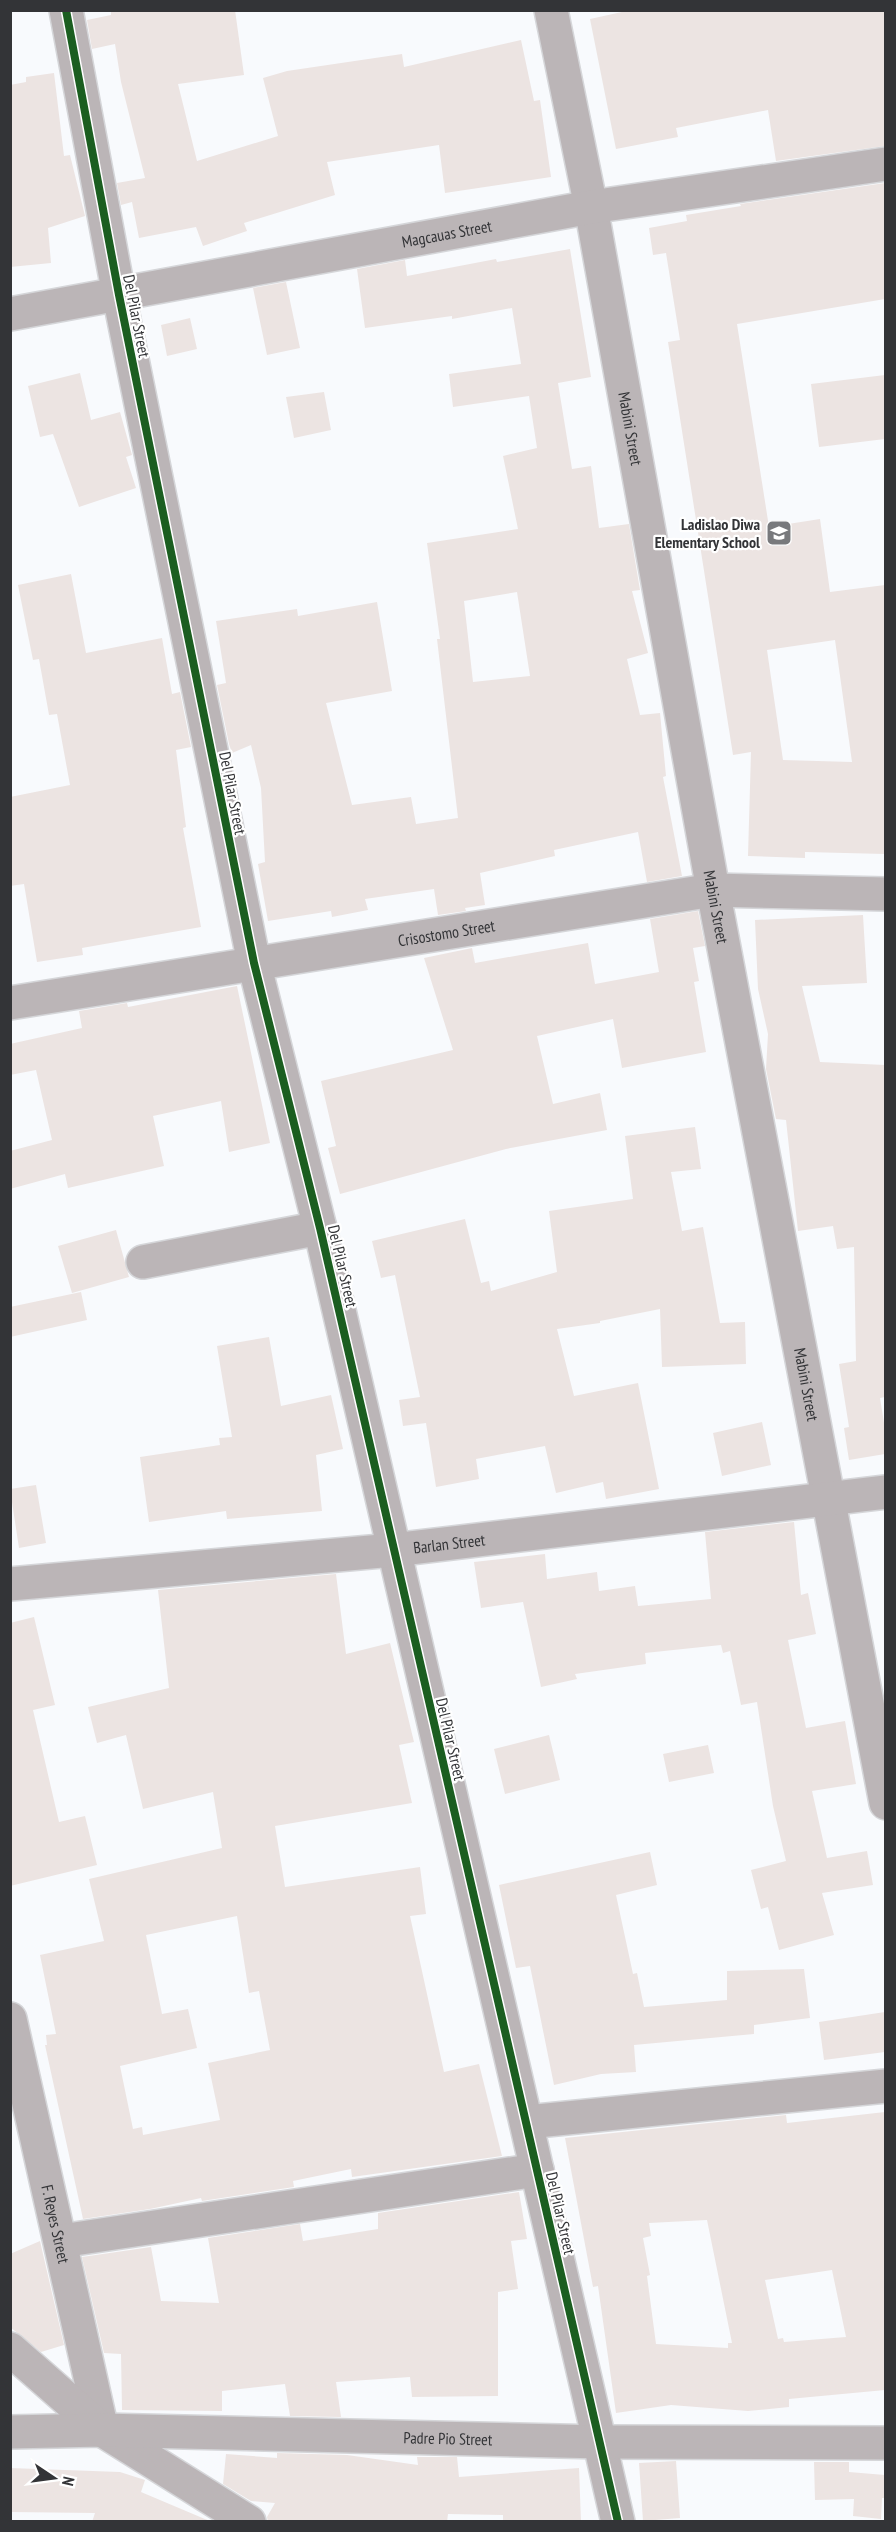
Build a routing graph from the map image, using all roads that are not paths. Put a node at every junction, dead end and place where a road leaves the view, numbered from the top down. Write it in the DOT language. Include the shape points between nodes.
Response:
graph roads {
  1 [pos="66,10"];
  2 [pos="551,10"];
  3 [pos="885,164"];
  4 [pos="591,207"];
  5 [pos="119,295"];
  6 [pos="10,314"];
  7 [pos="713,890"];
  8 [pos="885,894"];
  9 [pos="254,963"];
  10 [pos="10,1004"];
  11 [pos="320,1227"];
  12 [pos="143,1262"];
  13 [pos="885,1491"];
  14 [pos="828,1499"];
  15 [pos="393,1550"];
  16 [pos="10,1584"];
  17 [pos="885,1803"];
  18 [pos="10,2019"];
  19 [pos="885,2086"];
  20 [pos="527,2122"];
  21 [pos="537,2170"];
  22 [pos="61,2241"];
  23 [pos="10,2349"];
  24 [pos="102,2430"];
  25 [pos="10,2432"];
  26 [pos="602,2442"];
  27 [pos="885,2443"];
  28 [pos="249,2522"];
  29 [pos="618,2522"];
  1 -- 5 [label="street, Del Pilar Street"];
  2 -- 4 [label="street, Mabini Street"];
  3 -- 4 [label="street, Magcauas Street"];
  4 -- 5 [label="street, Magcauas Street"];
  4 -- 7 [label="street, Mabini Street"];
  5 -- 6 [label="street, Magcauas Street"];
  5 -- 9 [label="street, Del Pilar Street"];
  7 -- 8 [label="street, Crisostomo Street"];
  7 -- 9 [label="street, Crisostomo Street"];
  7 -- 14 [label="street, Mabini Street"];
  9 -- 10 [label="street, Crisostomo Street"];
  9 -- 11 [label="street, Del Pilar Street"];
  11 -- 12 [label="street"];
  11 -- 15 [label="street, Del Pilar Street"];
  13 -- 14 [label="street, Barlan Street"];
  14 -- 15 [label="street, Barlan Street"];
  14 -- 17 [label="street, Mabini Street"];
  15 -- 16 [label="street, Barlan Street"];
  15 -- 20 [label="street, Del Pilar Street"];
  18 -- 22 [label="street, F. Reyes Street"];
  19 -- 20 [label="street"];
  20 -- 21 [label="street, Del Pilar Street"];
  21 -- 22 [label="street"];
  21 -- 26 [label="street, Del Pilar Street"];
  22 -- 24 [label="street, F. Reyes Street"];
  23 -- 24 [label="street"];
  24 -- 25 [label="street, Padre Pio Street"];
  24 -- 26 [label="street, Padre Pio Street"];
  24 -- 28 [label="street"];
  26 -- 27 [label="street, Padre Pio Street"];
  26 -- 29 [label="street, Del Pilar Street"];
}
